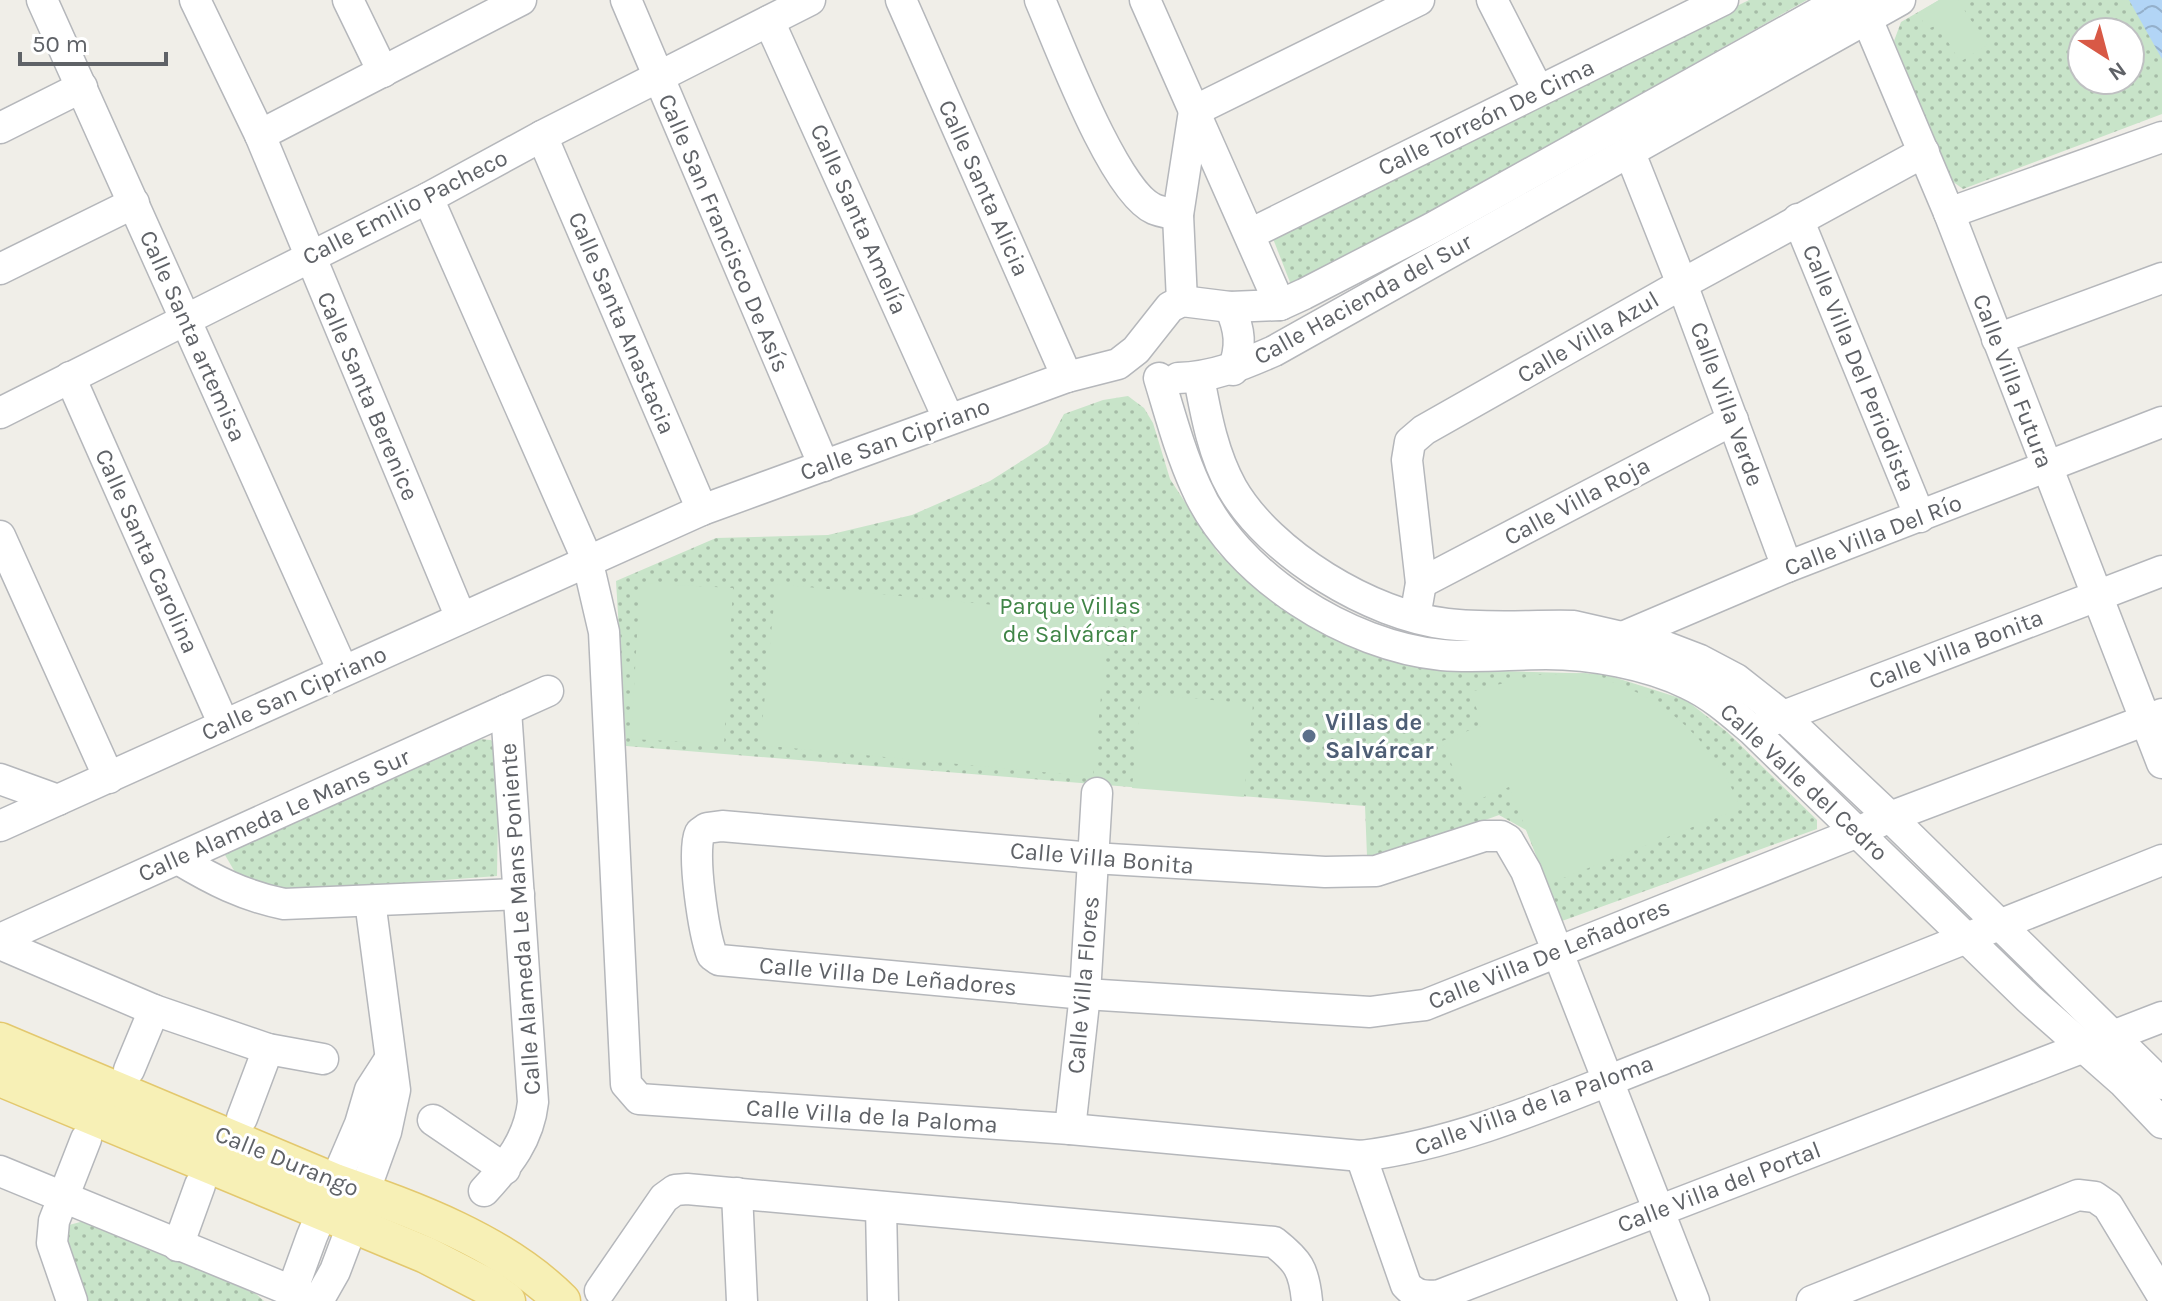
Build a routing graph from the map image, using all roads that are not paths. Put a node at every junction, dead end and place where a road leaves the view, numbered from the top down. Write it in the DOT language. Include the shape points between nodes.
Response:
graph roads {
  1 [pos="42,0"];
  2 [pos="195,0"];
  3 [pos="348,0"];
  4 [pos="521,0"];
  5 [pos="626,0"];
  6 [pos="810,0"];
  7 [pos="901,0"];
  8 [pos="1040,0"];
  9 [pos="1145,0"];
  10 [pos="1419,0"];
  11 [pos="1492,0"];
  12 [pos="1723,0"];
  13 [pos="1842,0"];
  14 [pos="1900,0"];
  15 [pos="488,7"];
  16 [pos="1864,9"];
  17 [pos="769,21"];
  18 [pos="383,72"];
  19 [pos="657,76"];
  20 [pos="82,87"];
  21 [pos="1538,90"];
  22 [pos="1194,111"];
  23 [pos="0,128"];
  24 [pos="260,135"];
  25 [pos="542,136"];
  26 [pos="2162,137"];
  27 [pos="1924,152"];
  28 [pos="1630,153"];
  29 [pos="428,198"];
  30 [pos="134,203"];
  31 [pos="1949,213"];
  32 [pos="1178,215"];
  33 [pos="1798,219"];
  34 [pos="1250,234"];
  35 [pos="309,256"];
  36 [pos="0,269"];
  37 [pos="2162,278"];
  38 [pos="1682,284"];
  39 [pos="1182,301"];
  40 [pos="1280,305"];
  41 [pos="1230,307"];
  42 [pos="185,320"];
  43 [pos="1997,339"];
  44 [pos="1118,364"];
  45 [pos="1233,370"];
  46 [pos="70,377"];
  47 [pos="1067,377"];
  48 [pos="1159,378"];
  49 [pos="1199,378"];
  50 [pos="0,413"];
  51 [pos="948,418"];
  52 [pos="1733,420"];
  53 [pos="2162,422"];
  54 [pos="824,466"];
  55 [pos="2047,467"];
  56 [pos="702,510"];
  57 [pos="1920,517"];
  58 [pos="0,536"];
  59 [pos="587,559"];
  60 [pos="1787,567"];
  61 [pos="2162,571"];
  62 [pos="1421,583"];
  63 [pos="2097,595"];
  64 [pos="1415,617"];
  65 [pos="461,618"];
  66 [pos="1623,635"];
  67 [pos="1587,656"];
  68 [pos="343,671"];
  69 [pos="548,691"];
  70 [pos="506,710"];
  71 [pos="1783,716"];
  72 [pos="2154,718"];
  73 [pos="224,725"];
  74 [pos="1752,730"];
  75 [pos="2162,763"];
  76 [pos="109,778"];
  77 [pos="0,779"];
  78 [pos="1097,793"];
  79 [pos="58,800"];
  80 [pos="1890,817"];
  81 [pos="0,826"];
  82 [pos="1858,832"];
  83 [pos="1093,858"];
  84 [pos="178,859"];
  85 [pos="2162,860"];
  86 [pos="519,894"];
  87 [pos="370,901"];
  88 [pos="1999,924"];
  89 [pos="1968,939"];
  90 [pos="0,942"];
  91 [pos="1558,950"];
  92 [pos="712,955"];
  93 [pos="1085,994"];
  94 [pos="154,1010"];
  95 [pos="2162,1017"];
  96 [pos="2115,1036"];
  97 [pos="0,1041"];
  98 [pos="2084,1048"];
  99 [pos="268,1049"];
  100 [pos="323,1059"];
  101 [pos="129,1070"];
  102 [pos="0,1078"];
  103 [pos="1607,1081"];
  104 [pos="2162,1084"];
  105 [pos="242,1118"];
  106 [pos="433,1120"];
  107 [pos="2162,1122"];
  108 [pos="1070,1129"];
  109 [pos="86,1139"];
  110 [pos="1361,1156"];
  111 [pos="505,1169"];
  112 [pos="0,1171"];
  113 [pos="200,1185"];
  114 [pos="484,1191"];
  115 [pos="737,1193"];
  116 [pos="64,1197"];
  117 [pos="343,1203"];
  118 [pos="881,1207"];
  119 [pos="1657,1210"];
  120 [pos="178,1246"];
  121 [pos="600,1291"];
  122 [pos="1851,1293"];
  123 [pos="2162,1295"];
  124 [pos="305,1298"];
  125 [pos="72,1301"];
  126 [pos="507,1301"];
  127 [pos="562,1301"];
  128 [pos="742,1301"];
  129 [pos="883,1301"];
  130 [pos="1307,1301"];
  131 [pos="1694,1301"];
  132 [pos="1812,1301"];
  1 -- 20 [label="street, Calle Santa artemisa"];
  2 -- 24 [label="street, Calle Santa Berenice"];
  3 -- 18 [label="street"];
  4 -- 15 [label="street"];
  5 -- 19 [label="street, Calle San Francisco De Asís"];
  6 -- 17 [label="street, Calle Emilio Pacheco"];
  7 -- 47 [label="street, Calle Santa Alicia"];
  8 -- 32 [label="street" via="1123,179 1153,209"];
  9 -- 22 [label="street"];
  10 -- 22 [label="street"];
  11 -- 21 [label="street"];
  12 -- 21 [label="street, Calle Torreón De Cima"];
  13 -- 40 [label="street, Calle Hacienda del Sur" via="1432,228"];
  14 -- 16 [label="street, Calle Hacienda del Sur"];
  15 -- 18 [label="street"];
  16 -- 27 [label="street, Calle Villa Futura"];
  16 -- 28 [label="street, Calle Hacienda del Sur"];
  17 -- 19 [label="street, Calle Emilio Pacheco"];
  17 -- 51 [label="street, Calle Santa Amelía"];
  18 -- 24 [label="street"];
  19 -- 25 [label="street, Calle Emilio Pacheco"];
  19 -- 54 [label="street, Calle San Francisco De Asís"];
  20 -- 23 [label="street"];
  20 -- 30 [label="street, Calle Santa artemisa"];
  21 -- 34 [label="street, Calle Torreón De Cima"];
  22 -- 32 [label="street"];
  22 -- 34 [label="street"];
  24 -- 35 [label="street, Calle Santa Berenice"];
  25 -- 29 [label="street, Calle Emilio Pacheco"];
  25 -- 56 [label="street, Calle Santa Anastacia"];
  26 -- 31 [label="street"];
  27 -- 31 [label="street, Calle Villa Futura"];
  27 -- 33 [label="street, Calle Villa Azul"];
  28 -- 38 [label="street, Calle Villa Verde"];
  28 -- 45 [label="street, Calle Hacienda del Sur"];
  29 -- 35 [label="street, Calle Emilio Pacheco"];
  29 -- 59 [label="street"];
  30 -- 36 [label="street"];
  30 -- 42 [label="street, Calle Santa artemisa"];
  31 -- 43 [label="street, Calle Villa Futura"];
  32 -- 39 [label="street"];
  33 -- 38 [label="street, Calle Villa Azul"];
  33 -- 57 [label="street, Calle Villa Del Periodista"];
  34 -- 40 [label="street"];
  35 -- 42 [label="street, Calle Emilio Pacheco"];
  35 -- 65 [label="street, Calle Santa Berenice"];
  37 -- 43 [label="street"];
  38 -- 52 [label="street, Calle Villa Verde"];
  38 -- 62 [label="street, Calle Villa Azul" via="1410,442 1407,460"];
  39 -- 41 [label="street, Calle Hacienda del Sur"];
  39 -- 44 [label="street" via="1161,316 1136,350"];
  40 -- 41 [label="street, Calle Hacienda del Sur"];
  41 -- 45 [label="street" via="1240,339"];
  42 -- 46 [label="street, Calle Emilio Pacheco"];
  42 -- 68 [label="street, Calle Santa artemisa"];
  43 -- 55 [label="street, Calle Villa Futura"];
  44 -- 47 [label="street, Calle San Cipriano"];
  44 -- 48 [label="street, Calle Hacienda del Sur"];
  45 -- 49 [label="street, Calle Hacienda del Sur"];
  46 -- 50 [label="street, Calle Emilio Pacheco"];
  46 -- 73 [label="street, Calle Santa Carolina"];
  47 -- 51 [label="street, Calle San Cipriano"];
  48 -- 49 [label="street, Calle Hacienda del Sur"];
  48 -- 67 [label="street, Calle Valle del Cedro" via="1209,512 1255,568 1295,598 1352,631 1405,650"];
  49 -- 64 [label="street, Calle Valle del Cedro" via="1221,463 1253,517 1283,549 1371,602"];
  51 -- 54 [label="street, Calle San Cipriano"];
  52 -- 60 [label="street, Calle Villa Verde"];
  52 -- 62 [label="street, Calle Villa Roja"];
  53 -- 55 [label="street, Calle Villa Del Río"];
  54 -- 56 [label="street, Calle San Cipriano"];
  55 -- 57 [label="street, Calle Villa Del Río"];
  55 -- 63 [label="street, Calle Villa Futura"];
  56 -- 59 [label="street, Calle San Cipriano"];
  57 -- 60 [label="street, Calle Villa Del Río"];
  58 -- 76 [label="street"];
  59 -- 65 [label="street, Calle San Cipriano"];
  59 -- 108 [label="street, Calle Villa de la Paloma" via="604,632 626,1084 632,1094 644,1100"];
  60 -- 66 [label="street, Calle Villa Del Río"];
  61 -- 63 [label="street, Calle Villa Bonita"];
  62 -- 64 [label="street, Calle Villa Azul"];
  63 -- 71 [label="street, Calle Villa Bonita"];
  63 -- 72 [label="street, Calle Villa Futura"];
  64 -- 66 [label="street, Calle Valle del Cedro" via="1446,624 1574,626"];
  65 -- 68 [label="street, Calle San Cipriano"];
  66 -- 67 [label="street, Calle Villa Del Río"];
  66 -- 71 [label="street, Calle Valle del Cedro" via="1700,660 1736,679"];
  67 -- 74 [label="street, Calle Valle del Cedro" via="1687,683"];
  68 -- 73 [label="street, Calle San Cipriano"];
  69 -- 70 [label="street, Calle Alameda Le Mans Sur"];
  70 -- 84 [label="street, Calle Alameda Le Mans Sur"];
  70 -- 86 [label="street, Calle Alameda Le Mans Poniente"];
  71 -- 74 [label="street, Calle Villa Bonita"];
  71 -- 80 [label="street, Calle Valle del Cedro"];
  72 -- 75 [label="street, Calle Villa Futura"];
  72 -- 80 [label="street, Calle Villa De Leñadores"];
  73 -- 76 [label="street, Calle San Cipriano"];
  74 -- 82 [label="street, Calle Valle del Cedro"];
  76 -- 79 [label="street, Calle San Cipriano"];
  77 -- 79 [label="street"];
  78 -- 83 [label="street, Calle Villa Flores"];
  79 -- 81 [label="street, Calle San Cipriano"];
  80 -- 82 [label="street, Calle Villa De Leñadores"];
  80 -- 88 [label="street, Calle Valle del Cedro"];
  82 -- 89 [label="street, Calle Valle del Cedro"];
  82 -- 91 [label="street, Calle Villa De Leñadores"];
  83 -- 91 [label="street, Calle Villa Bonita" via="1242,869 1376,871 1484,836 1501,836 1514,847"];
  83 -- 92 [label="street, Calle Villa Bonita" via="707,828 700,833 696,850"];
  83 -- 93 [label="street, Calle Villa Flores"];
  84 -- 87 [label="street" via="253,898 284,904"];
  84 -- 90 [label="street, Calle Alameda Le Mans Sur"];
  85 -- 88 [label="street, Calle Villa de la Paloma"];
  86 -- 87 [label="street"];
  86 -- 111 [label="street, Calle Alameda Le Mans Poniente" via="533,1102 531,1122"];
  87 -- 117 [label="street" via="395,1090 373,1128"];
  88 -- 89 [label="street, Calle Villa de la Paloma"];
  88 -- 96 [label="street, Calle Valle del Cedro"];
  89 -- 98 [label="street, Calle Valle del Cedro"];
  89 -- 103 [label="street, Calle Villa de la Paloma"];
  90 -- 94 [label="street"];
  91 -- 93 [label="street, Calle Villa De Leñadores" via="1425,1005 1370,1012"];
  91 -- 103 [label="street"];
  92 -- 93 [label="street, Calle Villa De Leñadores" via="728,962"];
  93 -- 108 [label="street, Calle Villa Flores"];
  94 -- 99 [label="street"];
  94 -- 101 [label="street"];
  95 -- 96 [label="street, Calle Villa del Portal"];
  96 -- 98 [label="street, Calle Villa del Portal"];
  96 -- 104 [label="street, Calle Valle del Cedro"];
  97 -- 117 [label="main road, Calle Durango"];
  98 -- 107 [label="street, Calle Valle del Cedro"];
  98 -- 119 [label="street, Calle Villa del Portal"];
  99 -- 100 [label="street"];
  99 -- 105 [label="street"];
  102 -- 117 [label="main road, Calle Durango"];
  103 -- 110 [label="street, Calle Villa de la Paloma" via="1405,1151"];
  103 -- 119 [label="street"];
  106 -- 111 [label="street"];
  108 -- 110 [label="street, Calle Villa de la Paloma"];
  109 -- 116 [label="street"];
  110 -- 119 [label="street, Calle Villa del Portal" via="1401,1276 1414,1294 1428,1297"];
  111 -- 114 [label="street, Calle Alameda Le Mans Poniente"];
  112 -- 116 [label="street"];
  113 -- 120 [label="street"];
  115 -- 118 [label="street"];
  115 -- 121 [label="street" via="675,1190 664,1198"];
  115 -- 128 [label="street"];
  116 -- 120 [label="street"];
  116 -- 125 [label="street" via="52,1243"];
  117 -- 124 [label="street"];
  117 -- 126 [label="main road, Calle Durango"];
  117 -- 127 [label="main road, Calle Durango" via="477,1241"];
  118 -- 129 [label="street"];
  118 -- 130 [label="street" via="1274,1242 1296,1259"];
  119 -- 131 [label="street"];
  120 -- 124 [label="street"];
  122 -- 123 [label="street" via="2078,1195 2108,1206"];
  122 -- 132 [label="street"];
}
